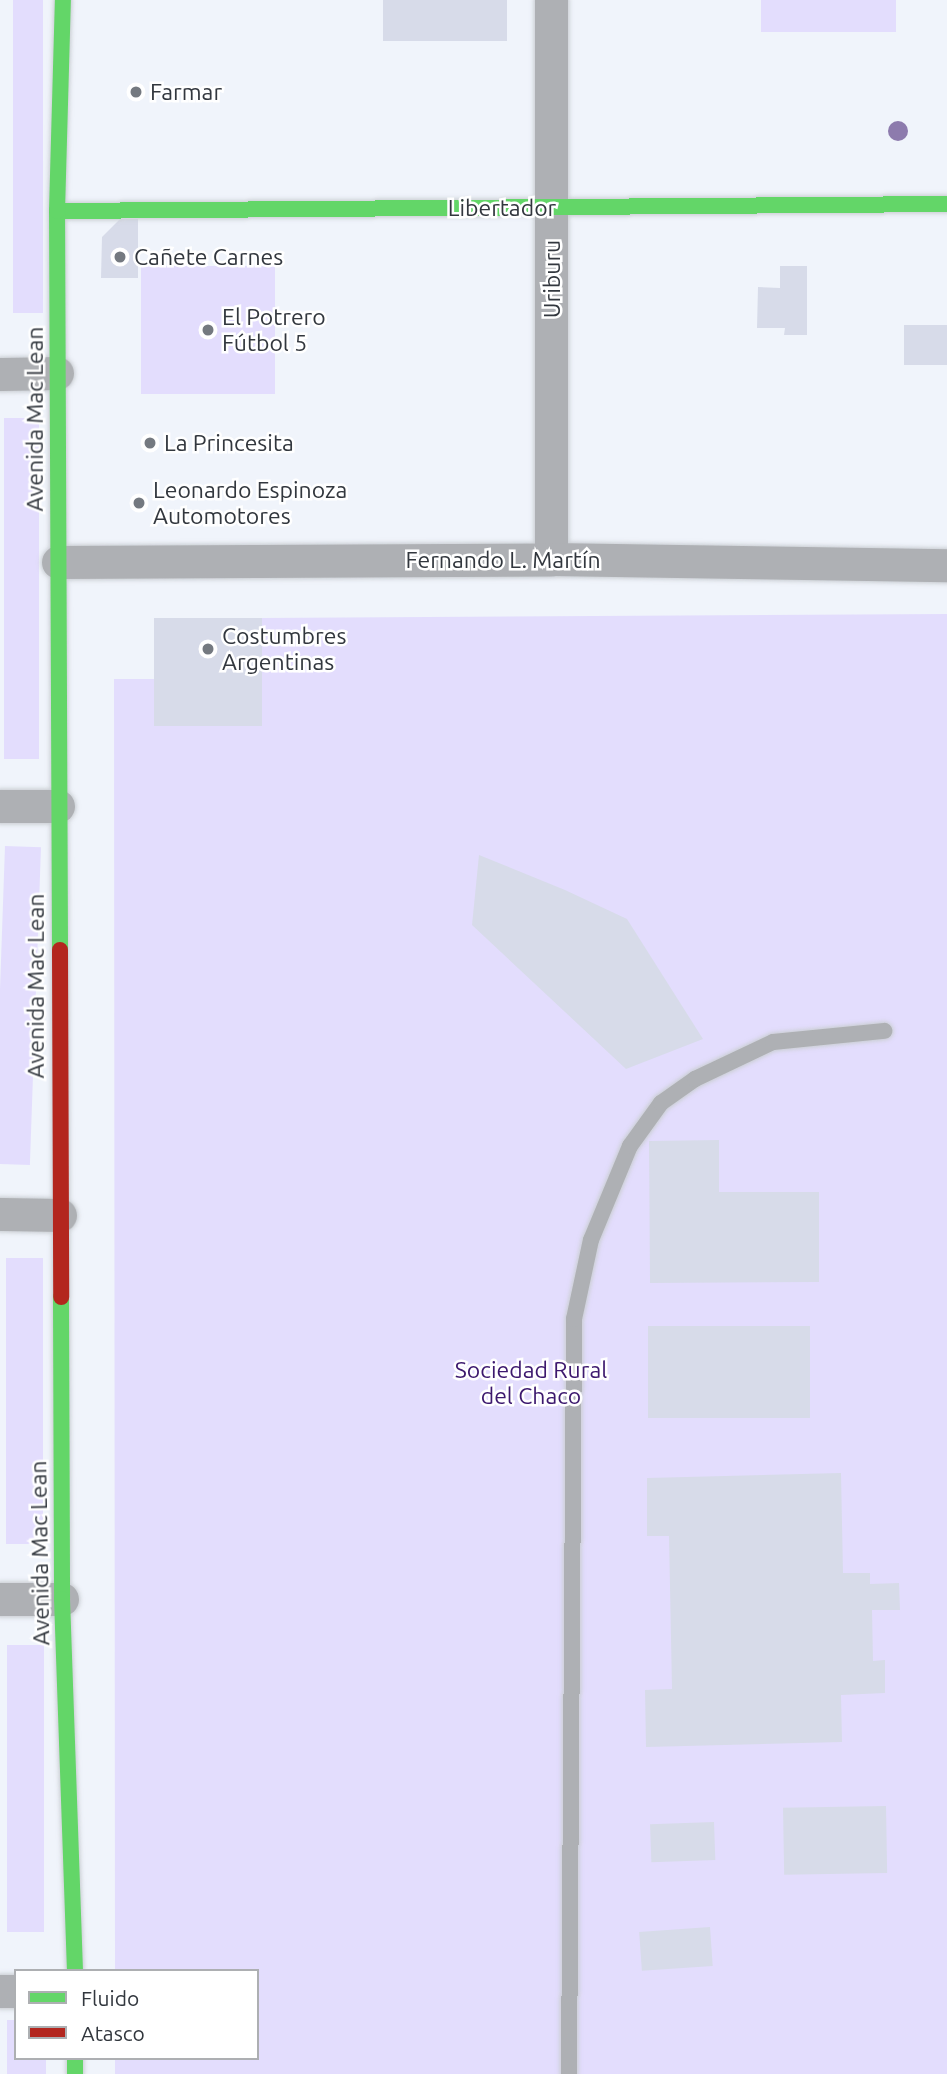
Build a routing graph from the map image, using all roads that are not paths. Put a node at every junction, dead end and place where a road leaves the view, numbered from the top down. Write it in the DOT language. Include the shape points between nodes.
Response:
graph roads {
  1 [pos="63,0"];
  2 [pos="551,0"];
  3 [pos="947,204"];
  4 [pos="552,207"];
  5 [pos="57,211"];
  6 [pos="57,373"];
  7 [pos="0,374"];
  8 [pos="551,559"];
  9 [pos="58,562"];
  10 [pos="947,565"];
  11 [pos="0,806"];
  12 [pos="58,806"];
  13 [pos="884,1031"];
  14 [pos="0,1214"];
  15 [pos="60,1215"];
  16 [pos="0,1599"];
  17 [pos="62,1599"];
  18 [pos="75,1969"];
  19 [pos="569,2074"];
  1 -- 5 [label="main road, Avenida Mac Lean"];
  2 -- 4 [label="street, Uriburu"];
  3 -- 4 [label="main road, Libertador"];
  4 -- 5 [label="main road, Libertador"];
  4 -- 8 [label="street, Uriburu"];
  5 -- 6 [label="main road, Avenida Mac Lean"];
  6 -- 7 [label="street"];
  6 -- 9 [label="main road, Avenida Mac Lean"];
  8 -- 9 [label="street, Fernando L. Martín"];
  8 -- 10 [label="street, Fernando L. Martín"];
  9 -- 12 [label="main road, Avenida Mac Lean"];
  11 -- 12 [label="street"];
  12 -- 15 [label="main road, Avenida Mac Lean"];
  13 -- 19 [label="lane" via="773,1042 695,1079 660,1103 630,1146 592,1240 574,1319"];
  14 -- 15 [label="street"];
  15 -- 17 [label="main road, Avenida Mac Lean"];
  16 -- 17 [label="street"];
  17 -- 18 [label="main road, Avenida Mac Lean"];
}
